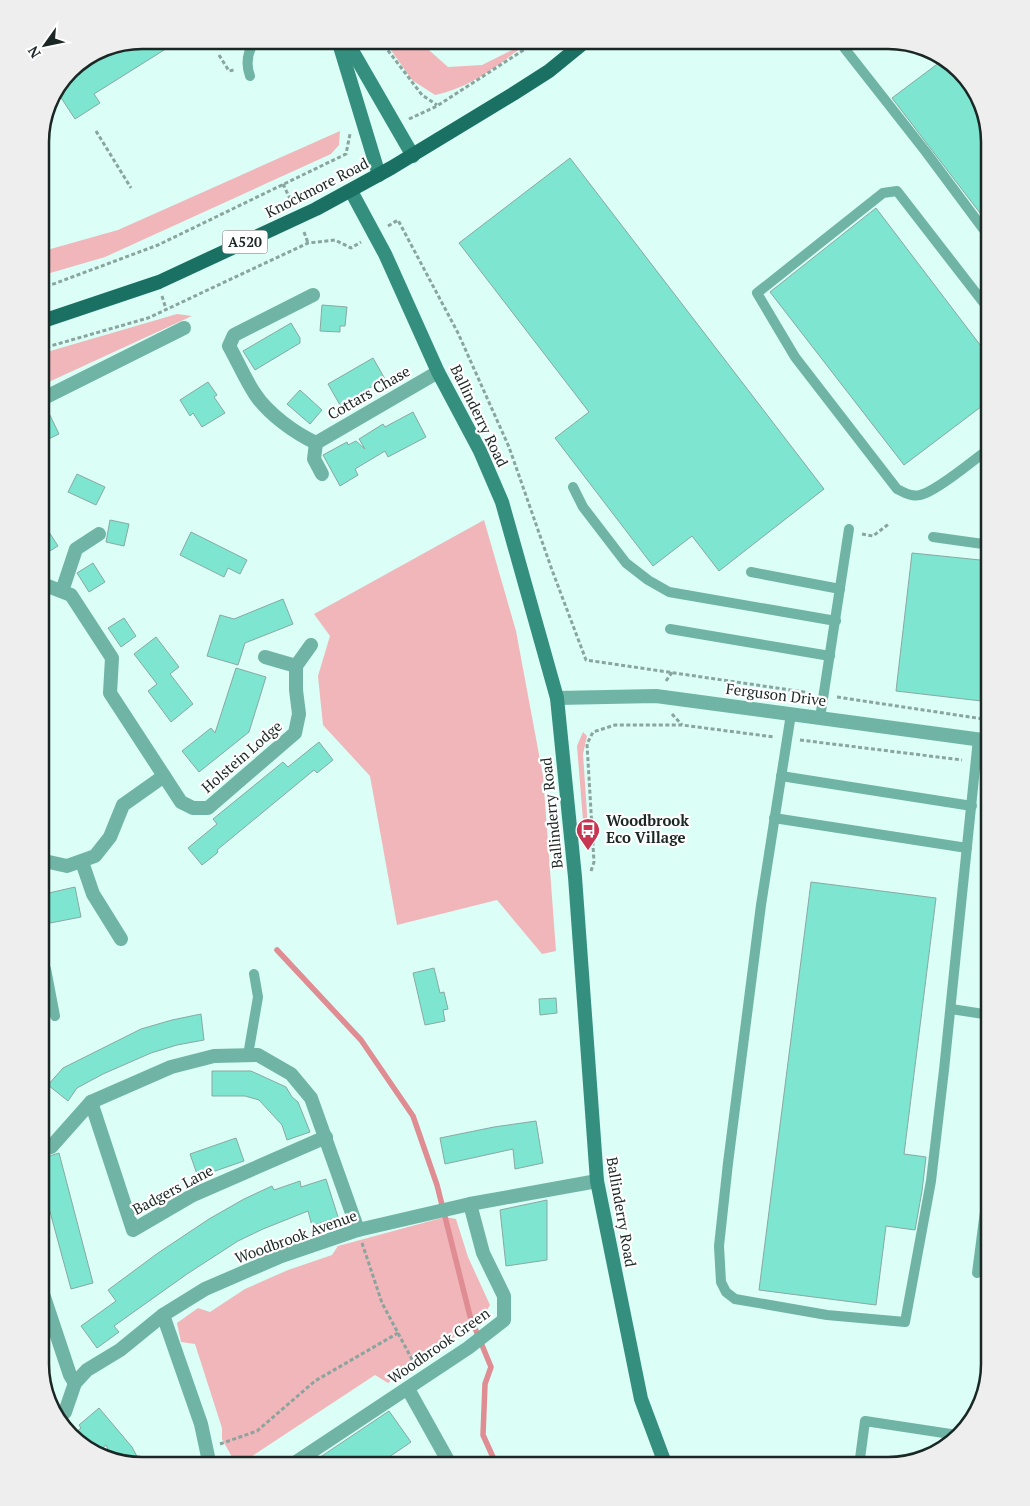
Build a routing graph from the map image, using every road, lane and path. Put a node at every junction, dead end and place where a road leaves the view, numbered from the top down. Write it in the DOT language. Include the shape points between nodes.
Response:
graph roads {
  1 [pos="250,49"];
  2 [pos="341,49"];
  3 [pos="351,49"];
  4 [pos="387,49"];
  5 [pos="525,49"];
  6 [pos="577,49"];
  7 [pos="845,49"];
  8 [pos="219,55"];
  9 [pos="248,72"];
  10 [pos="437,106"];
  11 [pos="365,126"];
  12 [pos="396,126"];
  13 [pos="96,131"];
  14 [pos="413,156"];
  15 [pos="378,175"];
  16 [pos="131,188"];
  17 [pos="351,191"];
  18 [pos="981,226"];
  19 [pos="374,235"];
  20 [pos="49,286"];
  21 [pos="313,296"];
  22 [pos="981,299"];
  23 [pos="293,305"];
  24 [pos="301,318"];
  25 [pos="49,319"];
  26 [pos="184,328"];
  27 [pos="49,347"];
  28 [pos="438,372"];
  29 [pos="49,396"];
  30 [pos="316,443"];
  31 [pos="981,455"];
  32 [pos="322,474"];
  33 [pos="573,487"];
  34 [pos="890,524"];
  35 [pos="849,530"];
  36 [pos="99,534"];
  37 [pos="933,537"];
  38 [pos="981,544"];
  39 [pos="751,572"];
  40 [pos="49,586"];
  41 [pos="840,589"];
  42 [pos="62,591"];
  43 [pos="836,621"];
  44 [pos="670,629"];
  45 [pos="311,645"];
  46 [pos="830,656"];
  47 [pos="265,657"];
  48 [pos="296,666"];
  49 [pos="557,698"];
  50 [pos="791,714"];
  51 [pos="820,718"];
  52 [pos="787,738"];
  53 [pos="981,740"];
  54 [pos="981,748"];
  55 [pos="976,762"];
  56 [pos="164,776"];
  57 [pos="781,776"];
  58 [pos="972,806"];
  59 [pos="774,818"];
  60 [pos="967,848"];
  61 [pos="49,862"];
  62 [pos="82,862"];
  63 [pos="589,877"];
  64 [pos="121,939"];
  65 [pos="254,974"];
  66 [pos="49,985"];
  67 [pos="950,1009"];
  68 [pos="981,1013"];
  69 [pos="55,1016"];
  70 [pos="248,1055"];
  71 [pos="91,1102"];
  72 [pos="326,1138"];
  73 [pos="49,1148"];
  74 [pos="597,1181"];
  75 [pos="470,1204"];
  76 [pos="358,1230"];
  77 [pos="981,1238"];
  78 [pos="976,1274"];
  79 [pos="49,1312"];
  80 [pos="163,1315"];
  81 [pos="398,1333"];
  82 [pos="423,1378"];
  83 [pos="75,1383"];
  84 [pos="408,1389"];
  85 [pos="63,1414"];
  86 [pos="951,1433"];
  87 [pos="206,1448"];
  88 [pos="208,1457"];
  89 [pos="304,1457"];
  90 [pos="446,1457"];
  91 [pos="663,1457"];
  92 [pos="860,1457"];
  1 -- 9 [label="lane"];
  2 -- 11 [label="main road"];
  3 -- 12 [label="main road"];
  4 -- 10 [label="path" via="422,96"];
  5 -- 10 [label="path"];
  6 -- 14 [label="main road, Knockmore Road / A520" via="549,71"];
  7 -- 18 [label="lane"];
  8 -- 9 [label="path" via="229,71"];
  10 -- 12 [label="path"];
  11 -- 15 [label="main road"];
  11 -- 20 [label="path" via="351,131 346,154 158,245"];
  12 -- 14 [label="main road"];
  13 -- 16 [label="path"];
  14 -- 15 [label="main road, Knockmore Road / A520"];
  15 -- 17 [label="main road, Knockmore Road / A520"];
  17 -- 19 [label="main road, Ballinderry Road"];
  17 -- 25 [label="main road, Knockmore Road / A520" via="159,282"];
  19 -- 27 [label="path" via="351,248 335,240 308,243 148,318"];
  19 -- 28 [label="main road, Ballinderry Road"];
  21 -- 23 [label="street"];
  22 -- 31 [label="lane" via="897,191 882,193 758,293 795,357 897,489 919,495 931,491"];
  23 -- 24 [label="street"];
  23 -- 30 [label="street" via="234,335 229,346 264,405 297,434"];
  26 -- 29 [label="street"];
  28 -- 30 [label="street, Cottars Chase"];
  28 -- 49 [label="main road, Ballinderry Road" via="502,502"];
  30 -- 32 [label="street" via="314,459"];
  33 -- 43 [label="lane" via="583,506 626,563 669,592"];
  34 -- 35 [label="path" via="873,536"];
  35 -- 41 [label="lane"];
  36 -- 42 [label="street" via="76,549"];
  37 -- 38 [label="lane"];
  39 -- 41 [label="lane"];
  40 -- 42 [label="street"];
  41 -- 43 [label="lane"];
  42 -- 56 [label="street, Holstein Lodge" via="71,595 112,658 110,693"];
  43 -- 46 [label="lane"];
  44 -- 46 [label="lane"];
  45 -- 48 [label="street"];
  46 -- 51 [label="lane"];
  47 -- 48 [label="street"];
  48 -- 56 [label="street, Holstein Lodge" via="299,714 295,733 246,777 208,808 193,808 181,802"];
  49 -- 50 [label="street, Ferguson Drive" via="656,696"];
  49 -- 74 [label="main road, Ballinderry Road" via="575,877"];
  50 -- 51 [label="street, Ferguson Drive"];
  50 -- 52 [label="lane"];
  51 -- 53 [label="street, Ferguson Drive"];
  52 -- 55 [label="path"];
  52 -- 57 [label="lane"];
  52 -- 63 [label="path" via="682,725 615,725 593,732 587,744 594,862"];
  54 -- 55 [label="lane"];
  55 -- 58 [label="lane"];
  56 -- 62 [label="street" via="123,804 110,837 95,856"];
  57 -- 58 [label="lane"];
  57 -- 59 [label="lane"];
  58 -- 60 [label="lane"];
  59 -- 60 [label="lane"];
  59 -- 67 [label="lane" via="719,1246 721,1282 735,1299 827,1315 905,1322 931,1181"];
  60 -- 67 [label="lane"];
  61 -- 62 [label="street" via="67,866"];
  62 -- 64 [label="street" via="93,894"];
  65 -- 70 [label="lane" via="258,997"];
  66 -- 69 [label="lane"];
  67 -- 68 [label="lane"];
  70 -- 71 [label="street" via="214,1056 171,1067"];
  70 -- 72 [label="street" via="258,1055 291,1074 311,1098"];
  71 -- 72 [label="street, Badgers Lane" via="134,1230 193,1195"];
  71 -- 73 [label="street"];
  72 -- 76 [label="street"];
  74 -- 75 [label="street, Woodbrook Avenue"];
  74 -- 91 [label="main road, Ballinderry Road" via="641,1399"];
  75 -- 76 [label="street, Woodbrook Avenue"];
  75 -- 82 [label="street, Woodbrook Green" via="483,1253 504,1296 504,1320"];
  76 -- 80 [label="street, Woodbrook Avenue" via="279,1257 205,1289"];
  76 -- 81 [label="path" via="382,1303"];
  77 -- 78 [label="lane"];
  79 -- 83 [label="street"];
  80 -- 83 [label="street, Woodbrook Avenue" via="120,1350 87,1370"];
  80 -- 87 [label="street" via="201,1424"];
  81 -- 82 [label="path"];
  81 -- 87 [label="path" via="316,1381 257,1431"];
  82 -- 84 [label="street, Woodbrook Green"];
  83 -- 85 [label="street, Woodbrook Avenue"];
  84 -- 89 [label="street, Woodbrook Green"];
  84 -- 90 [label="street"];
  86 -- 92 [label="lane" via="865,1421"];
  87 -- 88 [label="street"];
}
